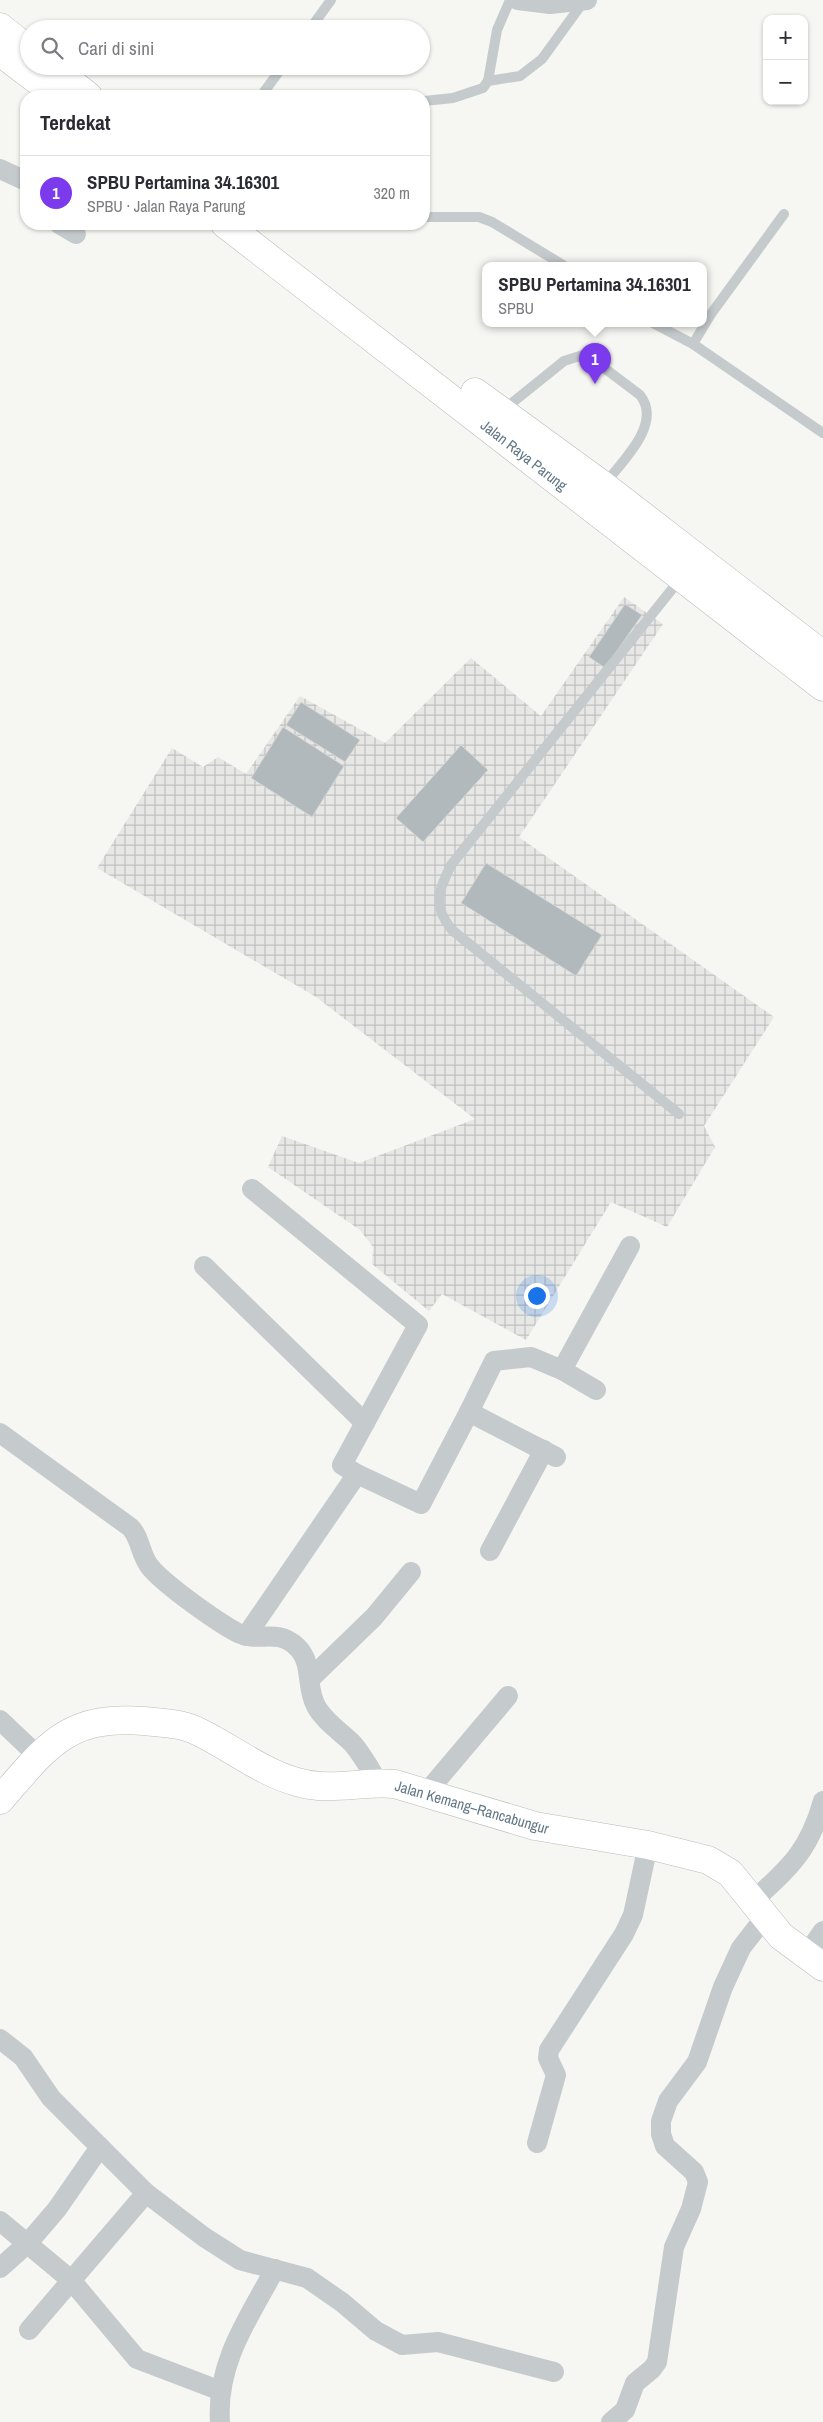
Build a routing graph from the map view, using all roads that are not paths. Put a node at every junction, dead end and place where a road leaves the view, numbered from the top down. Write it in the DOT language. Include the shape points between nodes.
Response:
graph roads {
  1 [pos="331,0"];
  2 [pos="510,0"];
  3 [pos="518,0"];
  4 [pos="585,0"];
  5 [pos="317,20"];
  6 [pos="0,27"];
  7 [pos="20,43"];
  8 [pos="0,52"];
  9 [pos="20,67"];
  10 [pos="30,75"];
  11 [pos="61,75"];
  12 [pos="276,75"];
  13 [pos="488,81"];
  14 [pos="50,90"];
  15 [pos="80,90"];
  16 [pos="265,90"];
  17 [pos="430,100"];
  18 [pos="0,169"];
  19 [pos="20,178"];
  20 [pos="784,214"];
  21 [pos="430,217"];
  22 [pos="233,230"];
  23 [pos="259,230"];
  24 [pos="558,262"];
  25 [pos="707,319"];
  26 [pos="661,327"];
  27 [pos="703,327"];
  28 [pos="693,344"];
  29 [pos="495,420"];
  30 [pos="823,434"];
  31 [pos="604,486"];
  32 [pos="680,578"];
  33 [pos="823,655"];
  34 [pos="823,687"];
  35 [pos="679,1114"];
  36 [pos="252,1190"];
  37 [pos="630,1246"];
  38 [pos="204,1266"];
  39 [pos="562,1370"];
  40 [pos="596,1390"];
  41 [pos="469,1412"];
  42 [pos="365,1423"];
  43 [pos="0,1433"];
  44 [pos="356,1474"];
  45 [pos="490,1551"];
  46 [pos="411,1572"];
  47 [pos="246,1636"];
  48 [pos="310,1679"];
  49 [pos="508,1696"];
  50 [pos="0,1720"];
  51 [pos="38,1756"];
  52 [pos="378,1782"];
  53 [pos="427,1792"];
  54 [pos="0,1800"];
  55 [pos="823,1801"];
  56 [pos="648,1845"];
  57 [pos="759,1909"];
  58 [pos="823,1931"];
  59 [pos="815,1961"];
  60 [pos="0,2039"];
  61 [pos="537,2143"];
  62 [pos="100,2147"];
  63 [pos="146,2193"];
  64 [pos="0,2221"];
  65 [pos="28,2243"];
  66 [pos="0,2268"];
  67 [pos="275,2269"];
  68 [pos="71,2280"];
  69 [pos="29,2330"];
  70 [pos="554,2372"];
  71 [pos="220,2391"];
  72 [pos="220,2422"];
  73 [pos="611,2422"];
  1 -- 5 [label="lane"];
  2 -- 13 [label="lane" via="497,30"];
  3 -- 4 [label="street" via="550,4"];
  4 -- 13 [label="lane" via="542,59 520,76"];
  6 -- 7 [label="main road"];
  8 -- 9 [label="main road"];
  10 -- 14 [label="main road"];
  11 -- 15 [label="main road"];
  12 -- 16 [label="lane"];
  13 -- 17 [label="lane" via="474,92"];
  18 -- 19 [label="street"];
  20 -- 25 [label="lane"];
  21 -- 24 [label="lane" via="479,217"];
  22 -- 29 [label="main road, Jalan Raya Parung"];
  23 -- 29 [label="main road, Jalan Raya Parung"];
  26 -- 28 [label="lane"];
  27 -- 28 [label="lane"];
  28 -- 30 [label="lane"];
  29 -- 31 [label="main road, Jalan Raya Parung"];
  29 -- 31 [label="lane" via="564,361 583,354 591,358 640,395 648,413 640,436"];
  29 -- 32 [label="main road, Jalan Raya Parung"];
  31 -- 33 [label="main road, Jalan Raya Parung"];
  32 -- 34 [label="main road, Jalan Raya Parung"];
  32 -- 35 [label="lane" via="451,866 438,901 440,916 452,930"];
  36 -- 42 [label="street" via="418,1325"];
  37 -- 39 [label="street"];
  38 -- 42 [label="street"];
  39 -- 40 [label="street"];
  39 -- 41 [label="street" via="531,1357 494,1361"];
  41 -- 44 [label="street" via="421,1504"];
  41 -- 45 [label="street" via="550,1453"];
  42 -- 44 [label="street" via="342,1465"];
  43 -- 47 [label="street" via="130,1527 147,1563 156,1573 192,1602"];
  44 -- 47 [label="street"];
  46 -- 48 [label="street" via="374,1617"];
  47 -- 48 [label="street" via="277,1635 290,1641 303,1653"];
  48 -- 52 [label="street" via="317,1708 364,1757"];
  49 -- 53 [label="street"];
  50 -- 51 [label="street"];
  51 -- 52 [label="main road, Jalan Kemang–Rancabungur" via="74,1729 94,1722 121,1719 191,1728 266,1770 297,1783 330,1787"];
  51 -- 54 [label="main road, Jalan Kemang–Rancabungur"];
  52 -- 53 [label="main road, Jalan Kemang–Rancabungur"];
  53 -- 56 [label="main road, Jalan Kemang–Rancabungur" via="535,1826"];
  55 -- 57 [label="street" via="802,1852"];
  56 -- 57 [label="main road, Jalan Kemang–Rancabungur" via="715,1864 730,1873"];
  56 -- 61 [label="street" via="636,1903 624,1934 549,2050 548,2058 556,2075"];
  57 -- 59 [label="main road, Jalan Kemang–Rancabungur" via="781,1936"];
  57 -- 73 [label="street" via="722,1987 697,2062 668,2101 661,2121 665,2146 694,2172 698,2182 691,2209 674,2247 657,2362 635,2383 625,2410"];
  58 -- 59 [label="street"];
  60 -- 62 [label="street" via="23,2057 51,2098"];
  62 -- 63 [label="street"];
  62 -- 65 [label="street" via="57,2209"];
  63 -- 67 [label="street" via="204,2238 240,2260"];
  63 -- 68 [label="street"];
  64 -- 65 [label="street"];
  65 -- 66 [label="street"];
  65 -- 68 [label="street"];
  67 -- 70 [label="street" via="308,2278 376,2332 402,2345 438,2342"];
  67 -- 71 [label="street" via="239,2334 223,2372"];
  68 -- 69 [label="street"];
  68 -- 71 [label="street" via="138,2360"];
  71 -- 72 [label="street"];
}
